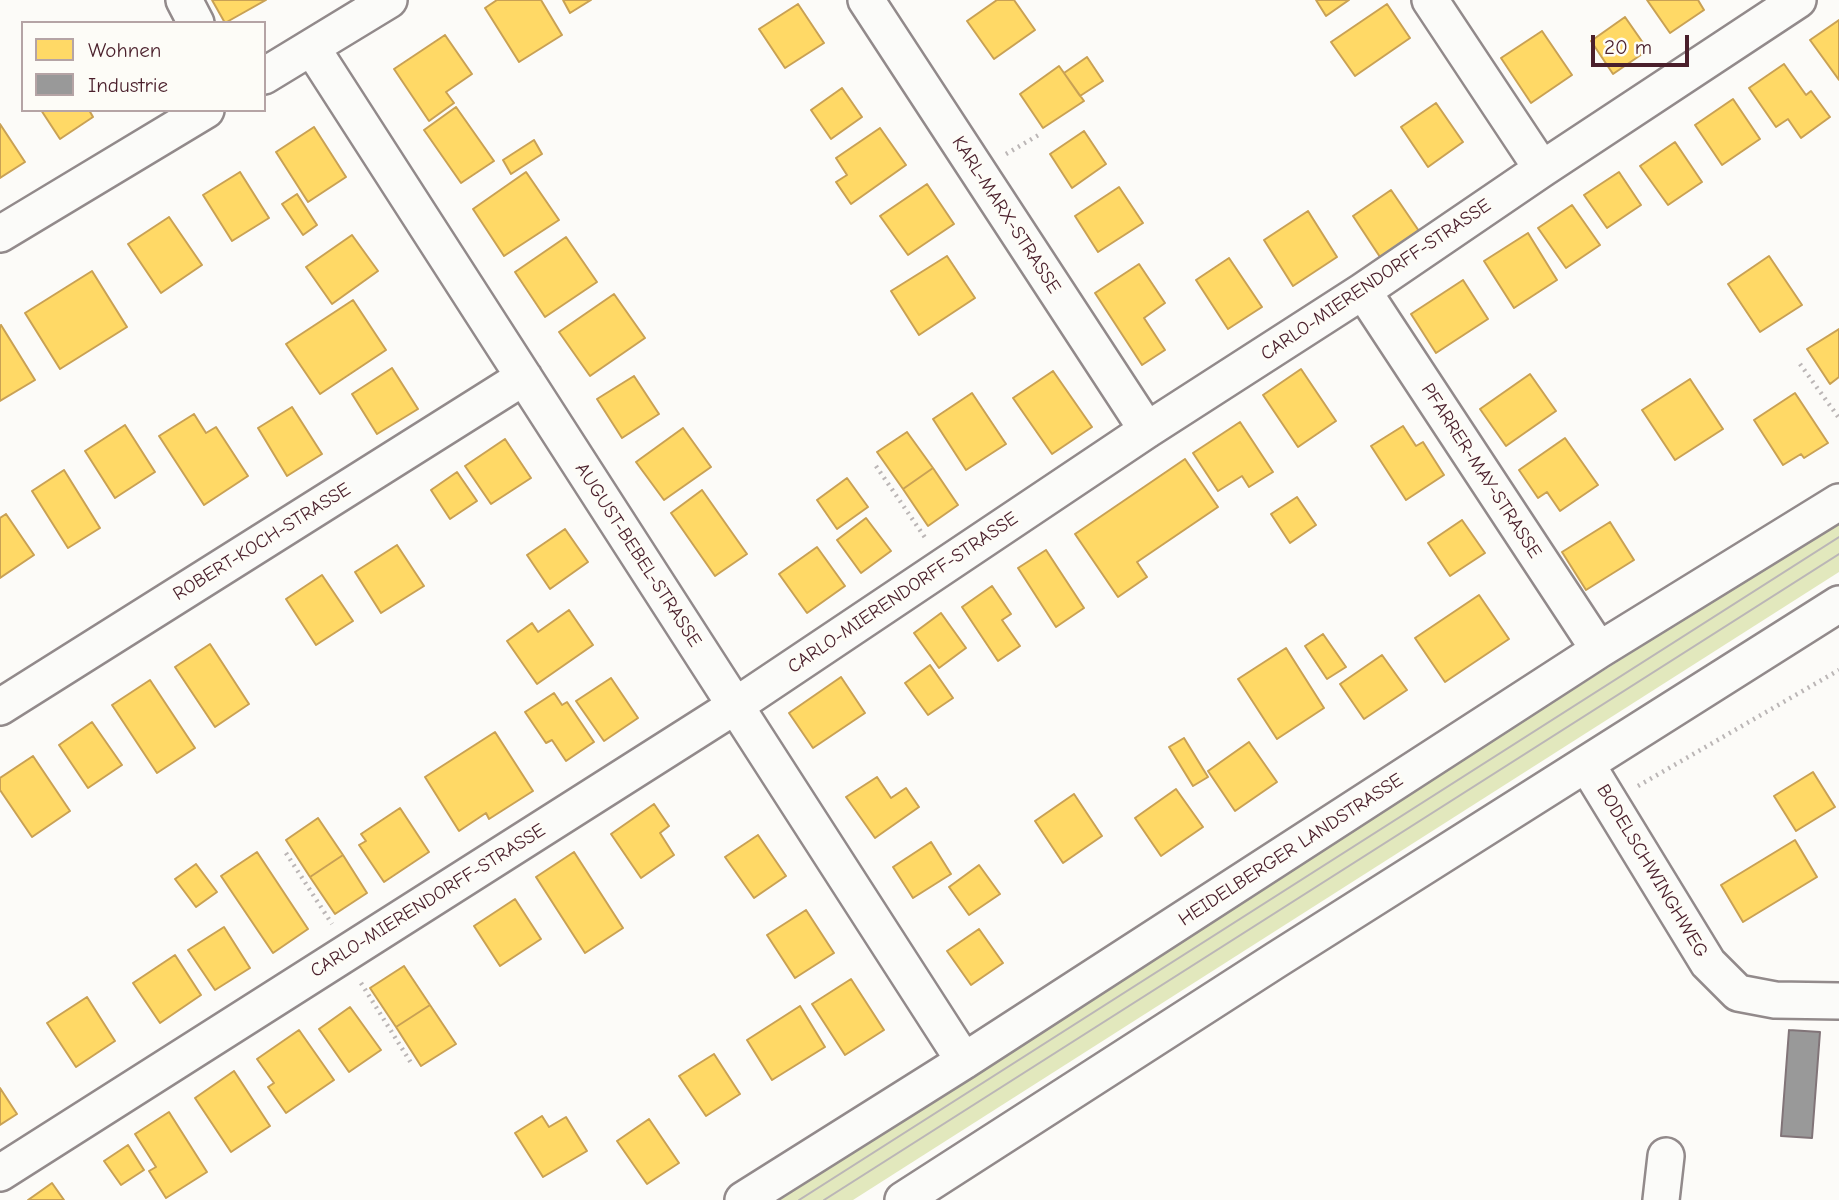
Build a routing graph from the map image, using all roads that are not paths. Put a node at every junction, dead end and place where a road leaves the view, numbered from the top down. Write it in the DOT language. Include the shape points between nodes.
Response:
graph roads {
  1 [pos="184,0"];
  2 [pos="389,0"];
  3 [pos="866,0"];
  4 [pos="1430,0"];
  5 [pos="1798,0"];
  6 [pos="195,21"];
  7 [pos="312,48"];
  8 [pos="266,75"];
  9 [pos="203,112"];
  10 [pos="1542,169"];
  11 [pos="0,234"];
  12 [pos="1363,291"];
  13 [pos="524,377"];
  14 [pos="1147,430"];
  15 [pos="1839,502"];
  16 [pos="1839,604"];
  17 [pos="1599,650"];
  18 [pos="735,706"];
  19 [pos="0,707"];
  20 [pos="1587,765"];
  21 [pos="1839,1001"];
  22 [pos="964,1062"];
  23 [pos="1666,1156"];
  24 [pos="0,1173"];
  25 [pos="923,1195"];
  26 [pos="743,1200"];
  27 [pos="1661,1200"];
  1 -- 6 [label="street"];
  2 -- 7 [label="street"];
  3 -- 14 [label="street, KARL-MARX-STRASSE"];
  4 -- 10 [label="street"];
  5 -- 10 [label="street, CARLO-MIERENDORFF-STRASSE"];
  7 -- 8 [label="street"];
  7 -- 13 [label="street, AUGUST-BEBEL-STRASSE"];
  9 -- 11 [label="street"];
  10 -- 12 [label="street, CARLO-MIERENDORFF-STRASSE"];
  12 -- 14 [label="street, CARLO-MIERENDORFF-STRASSE"];
  12 -- 17 [label="street, PFARRER-MAY-STRASSE"];
  13 -- 18 [label="street, AUGUST-BEBEL-STRASSE"];
  13 -- 19 [label="street, ROBERT-KOCH-STRASSE"];
  14 -- 18 [label="street, CARLO-MIERENDORFF-STRASSE"];
  15 -- 17 [label="street, HEIDELBERGER LANDSTRASSE"];
  16 -- 20 [label="street"];
  17 -- 22 [label="street, HEIDELBERGER LANDSTRASSE"];
  18 -- 22 [label="street, AUGUST-BEBEL-STRASSE"];
  18 -- 24 [label="street, CARLO-MIERENDORFF-STRASSE"];
  20 -- 21 [label="street, BODELSCHWINGHWEG" via="1708,963 1738,993 1775,1000"];
  20 -- 25 [label="street" via="1276,960"];
  22 -- 26 [label="street, HEIDELBERGER LANDSTRASSE"];
  23 -- 27 [label="street"];
}
